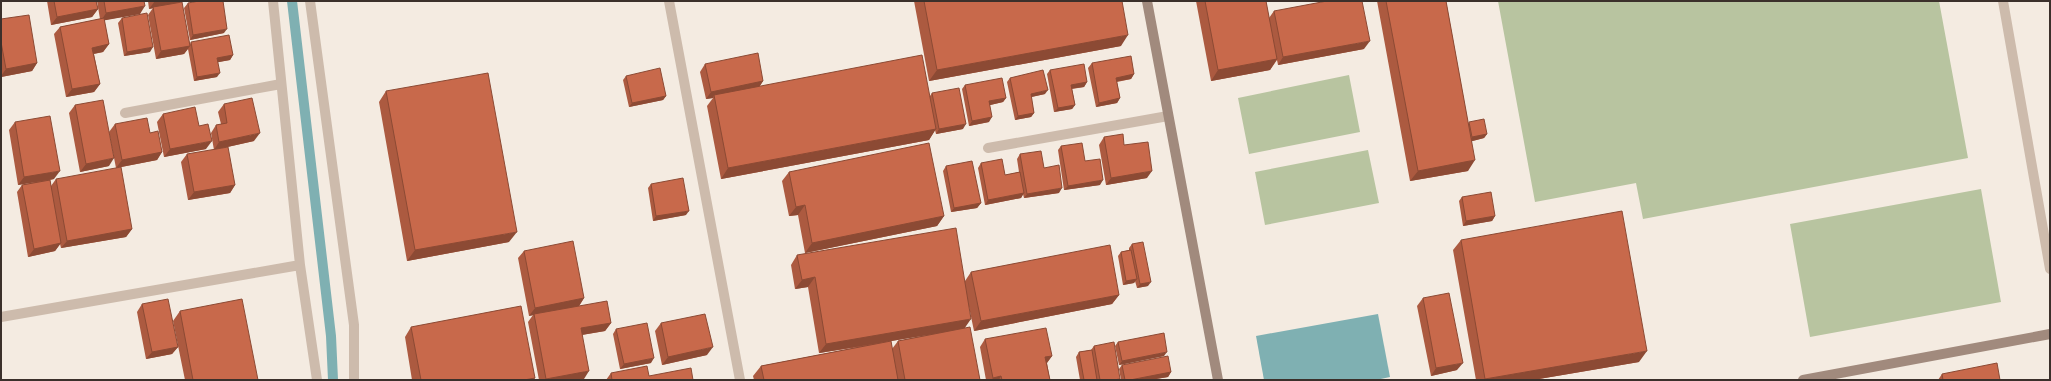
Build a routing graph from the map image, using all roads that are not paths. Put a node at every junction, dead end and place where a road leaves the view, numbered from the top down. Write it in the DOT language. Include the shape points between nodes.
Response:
graph roads {
  1 [pos="273,1"];
  2 [pos="310,1"];
  3 [pos="669,1"];
  4 [pos="1147,1"];
  5 [pos="2003,1"];
  6 [pos="281,84"];
  7 [pos="125,113"];
  8 [pos="1168,116"];
  9 [pos="988,148"];
  10 [pos="300,265"];
  11 [pos="2050,269"];
  12 [pos="1,317"];
  13 [pos="2050,334"];
  14 [pos="317,380"];
  15 [pos="354,380"];
  16 [pos="740,380"];
  17 [pos="1218,380"];
  18 [pos="1802,380"];
  1 -- 6 [label="street"];
  2 -- 15 [label="street" via="354,325"];
  3 -- 16 [label="street"];
  4 -- 8 [label="street"];
  5 -- 11 [label="street"];
  6 -- 7 [label="street"];
  6 -- 10 [label="street"];
  8 -- 9 [label="street"];
  8 -- 17 [label="street"];
  10 -- 12 [label="street"];
  10 -- 14 [label="street"];
  13 -- 18 [label="street"];
}
